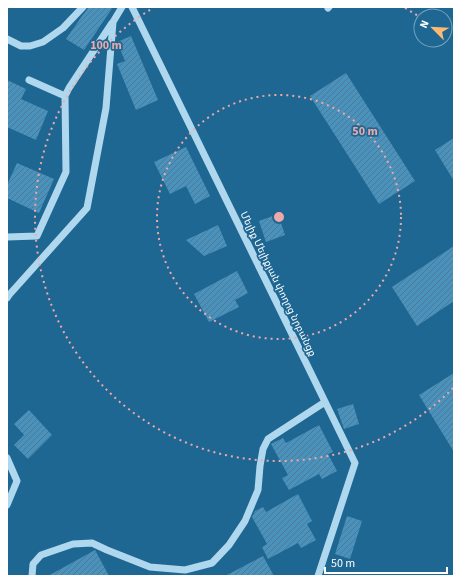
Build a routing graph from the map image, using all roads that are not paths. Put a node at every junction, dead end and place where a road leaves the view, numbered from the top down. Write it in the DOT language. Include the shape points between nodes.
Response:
graph roads {
  1 [pos="83,7"];
  2 [pos="122,7"];
  3 [pos="132,7"];
  4 [pos="113,22"];
  5 [pos="7,39"];
  6 [pos="28,80"];
  7 [pos="65,96"];
  8 [pos="7,237"];
  9 [pos="7,298"];
  10 [pos="325,402"];
  11 [pos="7,458"];
  12 [pos="7,505"];
  13 [pos="32,576"];
  14 [pos="318,576"];
  1 -- 5 [label="street" via="63,28 43,42 21,46"];
  2 -- 4 [label="street"];
  3 -- 10 [label="street, Մելիք Մելիքյան փողոց նրբանցք"];
  4 -- 7 [label="street"];
  4 -- 9 [label="street" via="106,108 87,208"];
  6 -- 7 [label="street"];
  7 -- 8 [label="street" via="66,172 38,236"];
  10 -- 13 [label="street" via="268,439 263,449 258,490 245,521 229,545 212,563 185,570 150,568 92,543 73,544 41,555 33,564"];
  10 -- 14 [label="street, Մելիք Մելիքյան փողոց նրբանցք" via="355,463"];
  11 -- 12 [label="street" via="16,481"];
}
